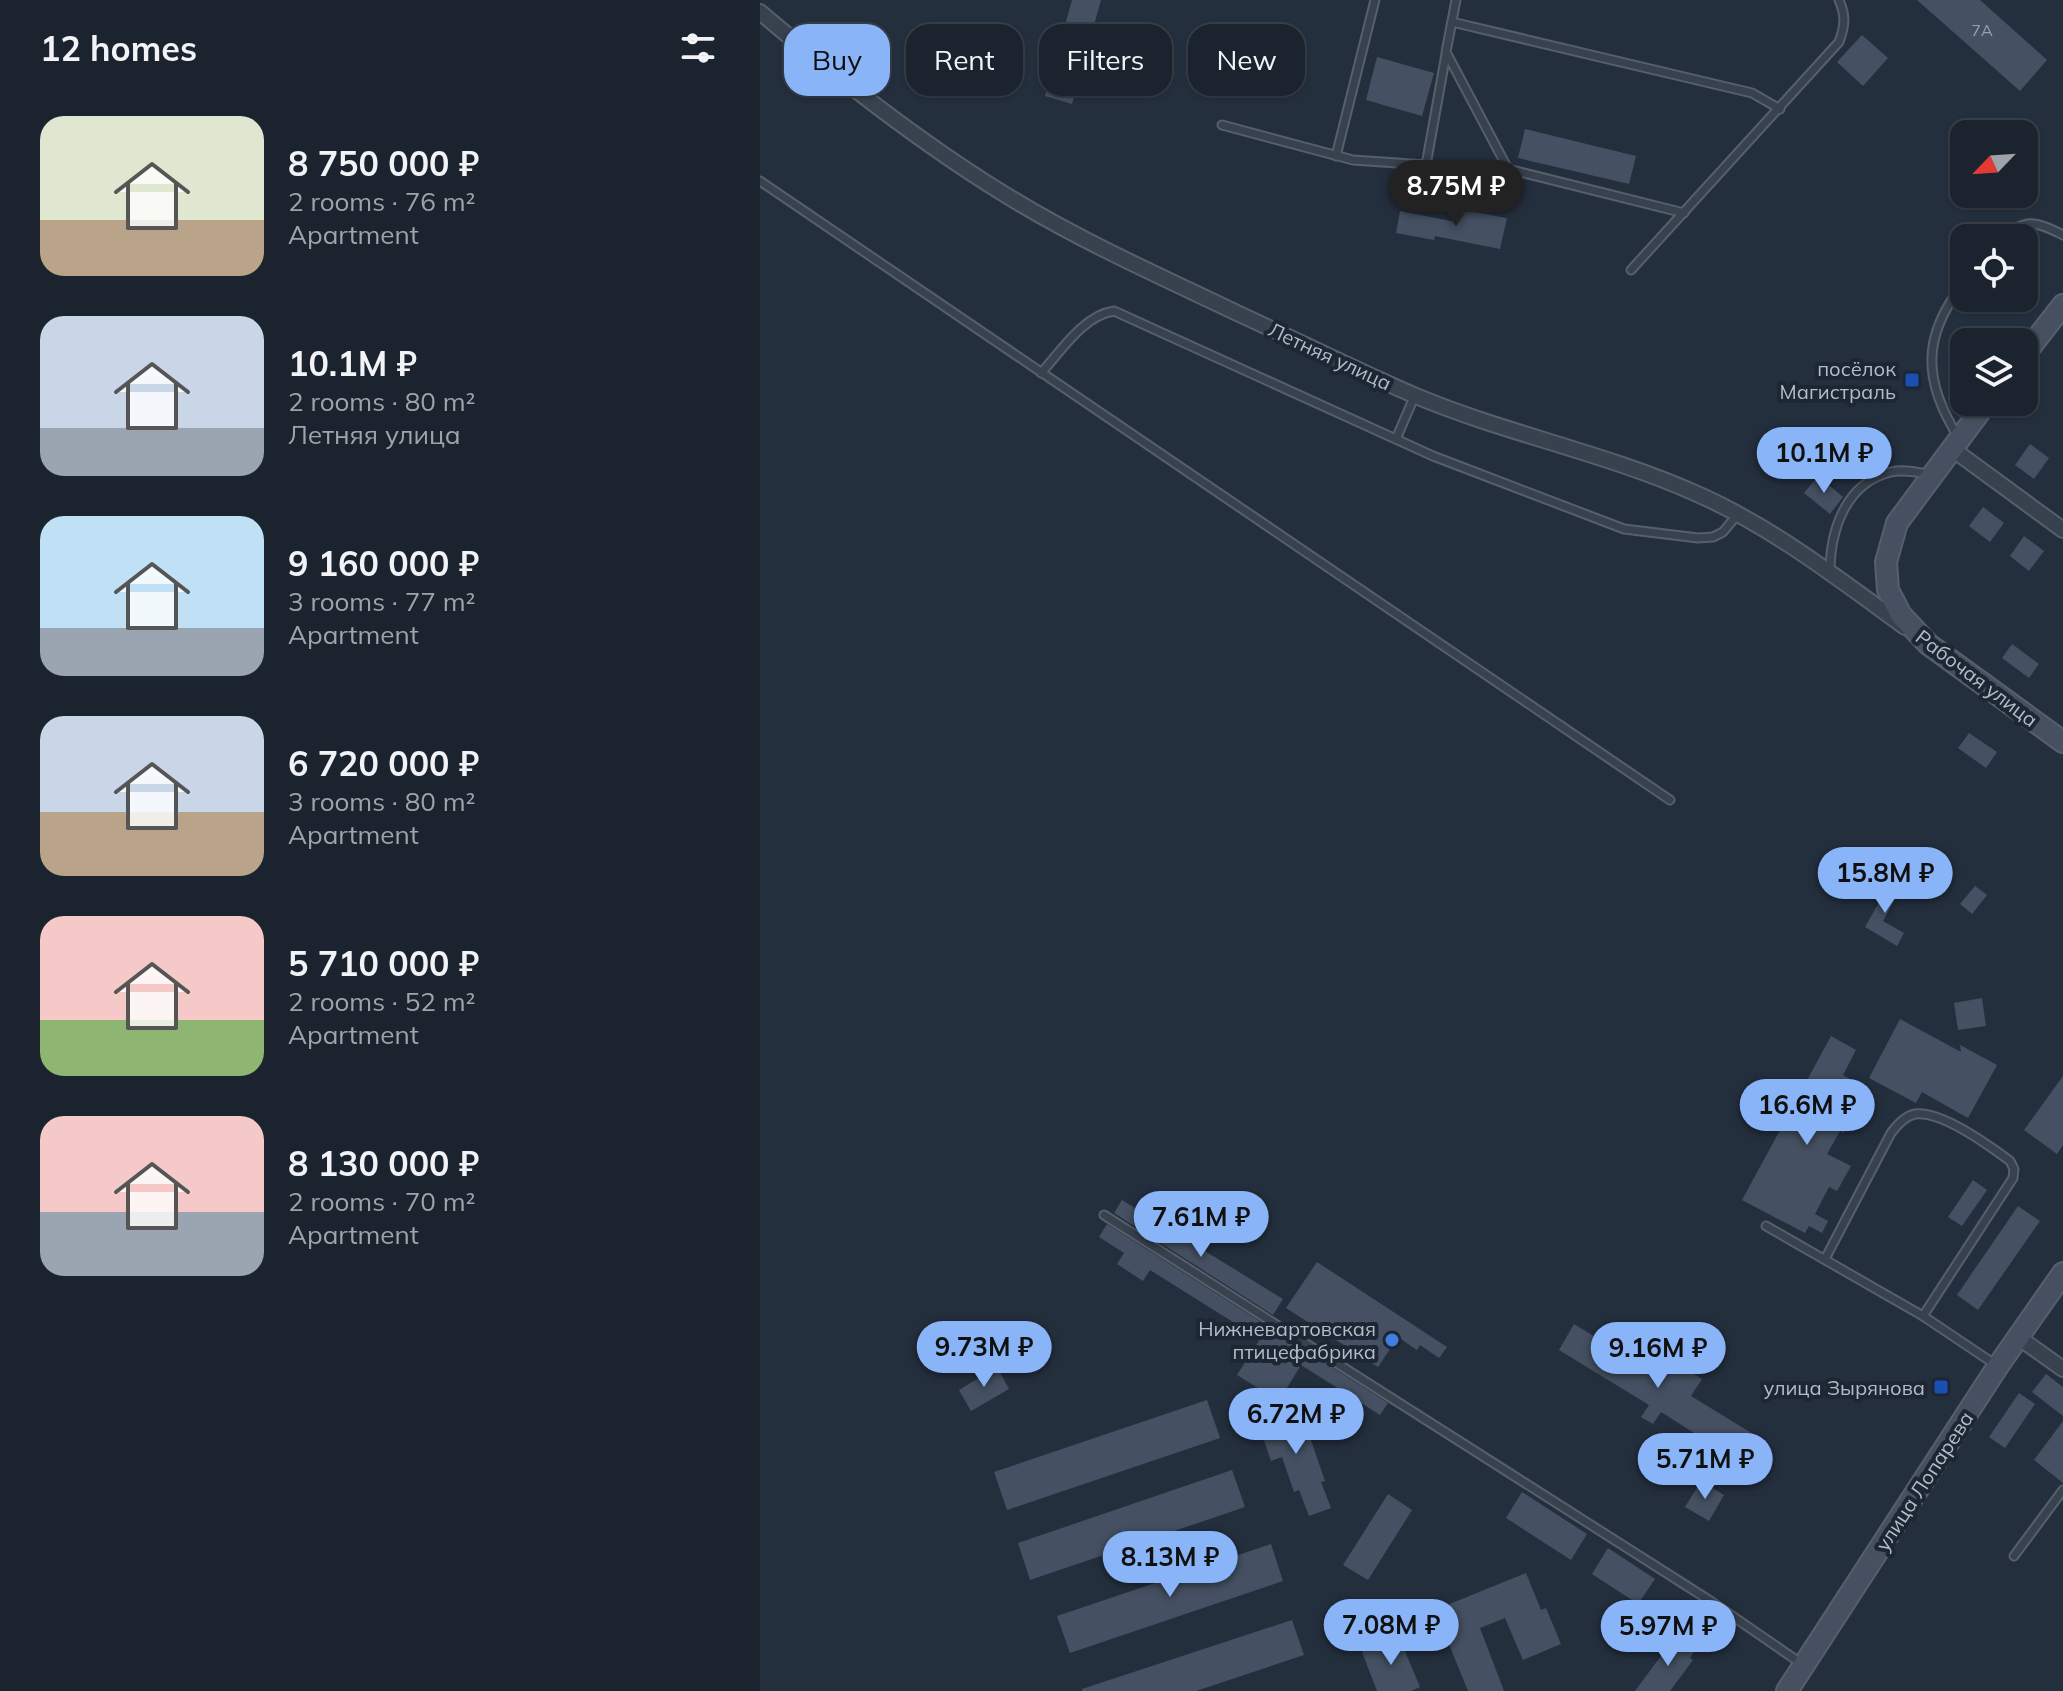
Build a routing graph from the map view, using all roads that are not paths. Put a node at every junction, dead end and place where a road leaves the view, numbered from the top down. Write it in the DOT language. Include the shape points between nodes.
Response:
graph roads {
  1 [pos="1375,0"];
  2 [pos="1456,0"];
  3 [pos="1839,0"];
  4 [pos="760,12"];
  5 [pos="1452,22"];
  6 [pos="1446,52"];
  7 [pos="1780,109"];
  8 [pos="1222,125"];
  9 [pos="1336,156"];
  10 [pos="1426,165"];
  11 [pos="1508,169"];
  12 [pos="760,181"];
  13 [pos="1684,213"];
  14 [pos="2021,224"];
  15 [pos="2063,235"];
  16 [pos="1631,270"];
  17 [pos="1950,300"];
  18 [pos="2063,305"];
  19 [pos="2038,337"];
  20 [pos="1041,373"];
  21 [pos="1415,395"];
  22 [pos="1976,416"];
  23 [pos="1396,439"];
  24 [pos="1955,443"];
  25 [pos="1931,474"];
  26 [pos="1737,515"];
  27 [pos="2063,530"];
  28 [pos="1830,573"];
  29 [pos="1928,644"];
  30 [pos="2063,742"];
  31 [pos="1670,800"];
  32 [pos="1104,1215"];
  33 [pos="1766,1226"];
  34 [pos="1825,1259"];
  35 [pos="2063,1273"];
  36 [pos="1923,1316"];
  37 [pos="2018,1337"];
  38 [pos="1998,1366"];
  39 [pos="2063,1369"];
  40 [pos="2063,1490"];
  41 [pos="2014,1556"];
  42 [pos="1803,1665"];
  43 [pos="1787,1691"];
  1 -- 9 [label="lane"];
  2 -- 5 [label="lane"];
  3 -- 7 [label="lane" via="1845,26 1839,42"];
  4 -- 21 [label="street, Летняя улица" via="883,111 1015,200 1174,283"];
  5 -- 6 [label="lane"];
  5 -- 7 [label="lane" via="1752,93"];
  6 -- 10 [label="lane"];
  6 -- 11 [label="lane"];
  7 -- 13 [label="lane"];
  8 -- 9 [label="lane"];
  9 -- 10 [label="lane"];
  10 -- 11 [label="lane"];
  11 -- 13 [label="lane"];
  12 -- 20 [label="lane"];
  13 -- 16 [label="lane"];
  14 -- 15 [label="lane" via="2038,223"];
  17 -- 24 [label="lane" via="1932,355 1932,381"];
  18 -- 19 [label="street"];
  20 -- 23 [label="lane" via="1089,322 1114,311"];
  20 -- 31 [label="lane"];
  21 -- 23 [label="lane"];
  21 -- 26 [label="street, Летняя улица" via="1621,464"];
  22 -- 24 [label="street, Рабочая улица"];
  23 -- 26 [label="lane" via="1624,529 1713,537"];
  24 -- 25 [label="street, Рабочая улица"];
  24 -- 27 [label="street"];
  25 -- 28 [label="lane" via="1892,471 1854,493 1837,520"];
  25 -- 29 [label="street, Рабочая улица" via="1897,523 1886,562 1894,602"];
  26 -- 28 [label="street, Летняя улица"];
  28 -- 29 [label="street, Летняя улица"];
  29 -- 30 [label="street, Рабочая улица"];
  32 -- 42 [label="lane"];
  33 -- 34 [label="lane"];
  34 -- 36 [label="lane"];
  34 -- 36 [label="lane" via="1898,1125 1918,1113 1948,1122 2010,1161 2013,1178"];
  35 -- 37 [label="street, улица Лопарева"];
  36 -- 38 [label="lane"];
  37 -- 38 [label="street, улица Лопарева"];
  37 -- 39 [label="street"];
  38 -- 42 [label="street, улица Лопарева"];
  40 -- 41 [label="lane"];
  42 -- 43 [label="street, улица Лопарева"];
}
